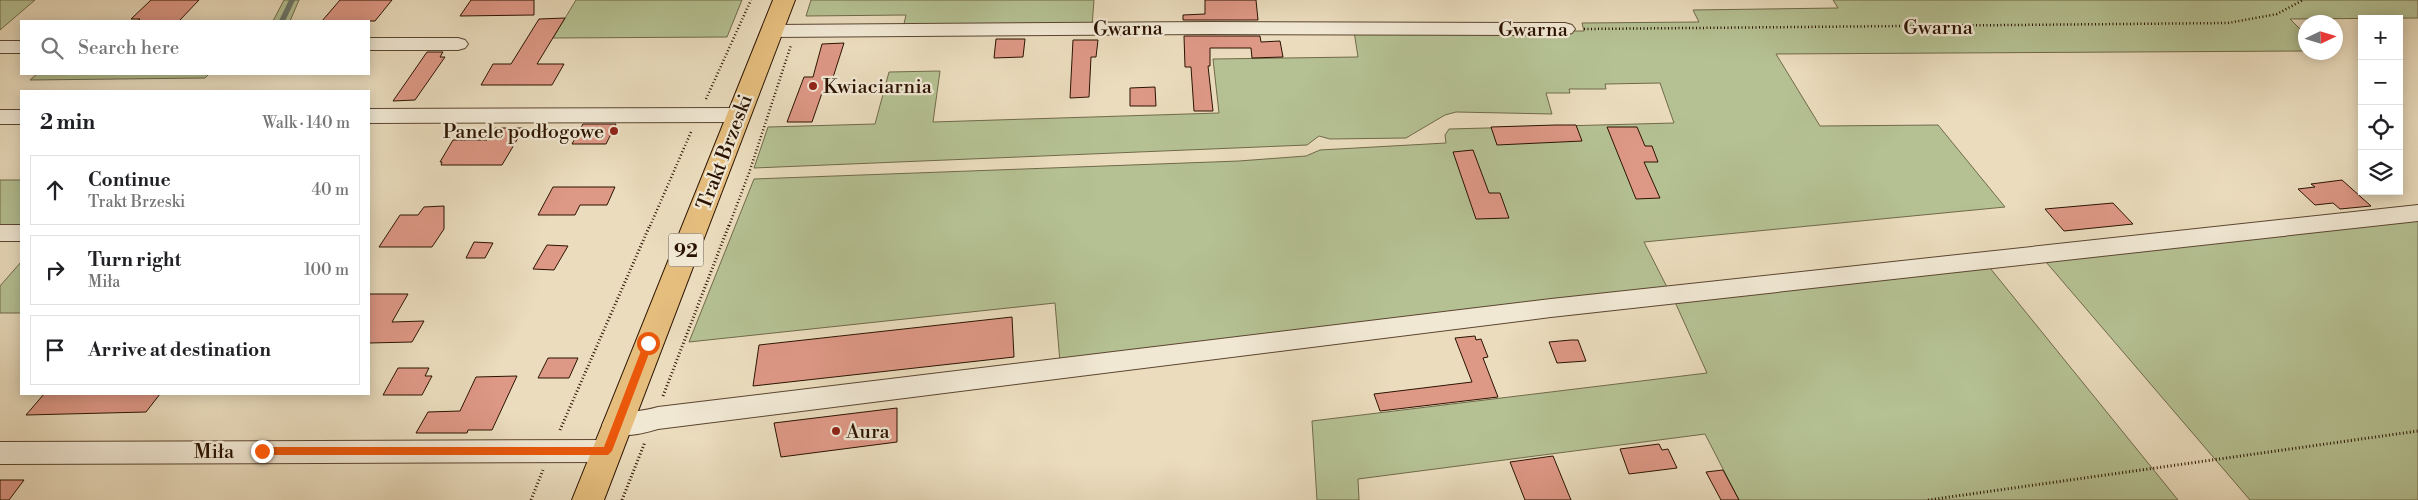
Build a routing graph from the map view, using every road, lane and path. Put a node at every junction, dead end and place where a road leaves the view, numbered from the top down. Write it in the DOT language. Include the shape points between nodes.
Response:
graph roads {
  1 [pos="752,0"];
  2 [pos="784,0"];
  3 [pos="2303,0"];
  4 [pos="1566,29"];
  5 [pos="784,31"];
  6 [pos="370,44"];
  7 [pos="458,44"];
  8 [pos="0,47"];
  9 [pos="20,47"];
  10 [pos="699,114"];
  11 [pos="739,115"];
  12 [pos="370,116"];
  13 [pos="0,117"];
  14 [pos="20,117"];
  15 [pos="2418,213"];
  16 [pos="0,233"];
  17 [pos="20,233"];
  18 [pos="654,420"];
  19 [pos="616,426"];
  20 [pos="2418,431"];
  21 [pos="551,450"];
  22 [pos="608,451"];
  23 [pos="0,453"];
  24 [pos="531,500"];
  25 [pos="588,500"];
  26 [pos="622,500"];
  27 [pos="1928,500"];
  1 -- 10 [label="path"];
  2 -- 5 [label="main road, Trakt Brzeski / 92"];
  3 -- 4 [label="path, Gwarna" via="2293,8 2265,17 2228,23"];
  4 -- 5 [label="street, Gwarna"];
  5 -- 11 [label="main road, Trakt Brzeski / 92"];
  5 -- 18 [label="path" via="749,172"];
  6 -- 7 [label="street"];
  8 -- 9 [label="street"];
  10 -- 11 [label="street"];
  10 -- 12 [label="street"];
  10 -- 21 [label="path"];
  11 -- 19 [label="main road, Trakt Brzeski / 92"];
  13 -- 14 [label="street"];
  15 -- 18 [label="street" via="1551,308"];
  16 -- 17 [label="street"];
  18 -- 19 [label="street"];
  18 -- 26 [label="path"];
  19 -- 22 [label="main road, Trakt Brzeski / 92"];
  20 -- 27 [label="path"];
  21 -- 22 [label="street, Miła"];
  21 -- 23 [label="street, Miła"];
  21 -- 24 [label="path"];
  22 -- 25 [label="main road, Trakt Brzeski / 92"];
}
